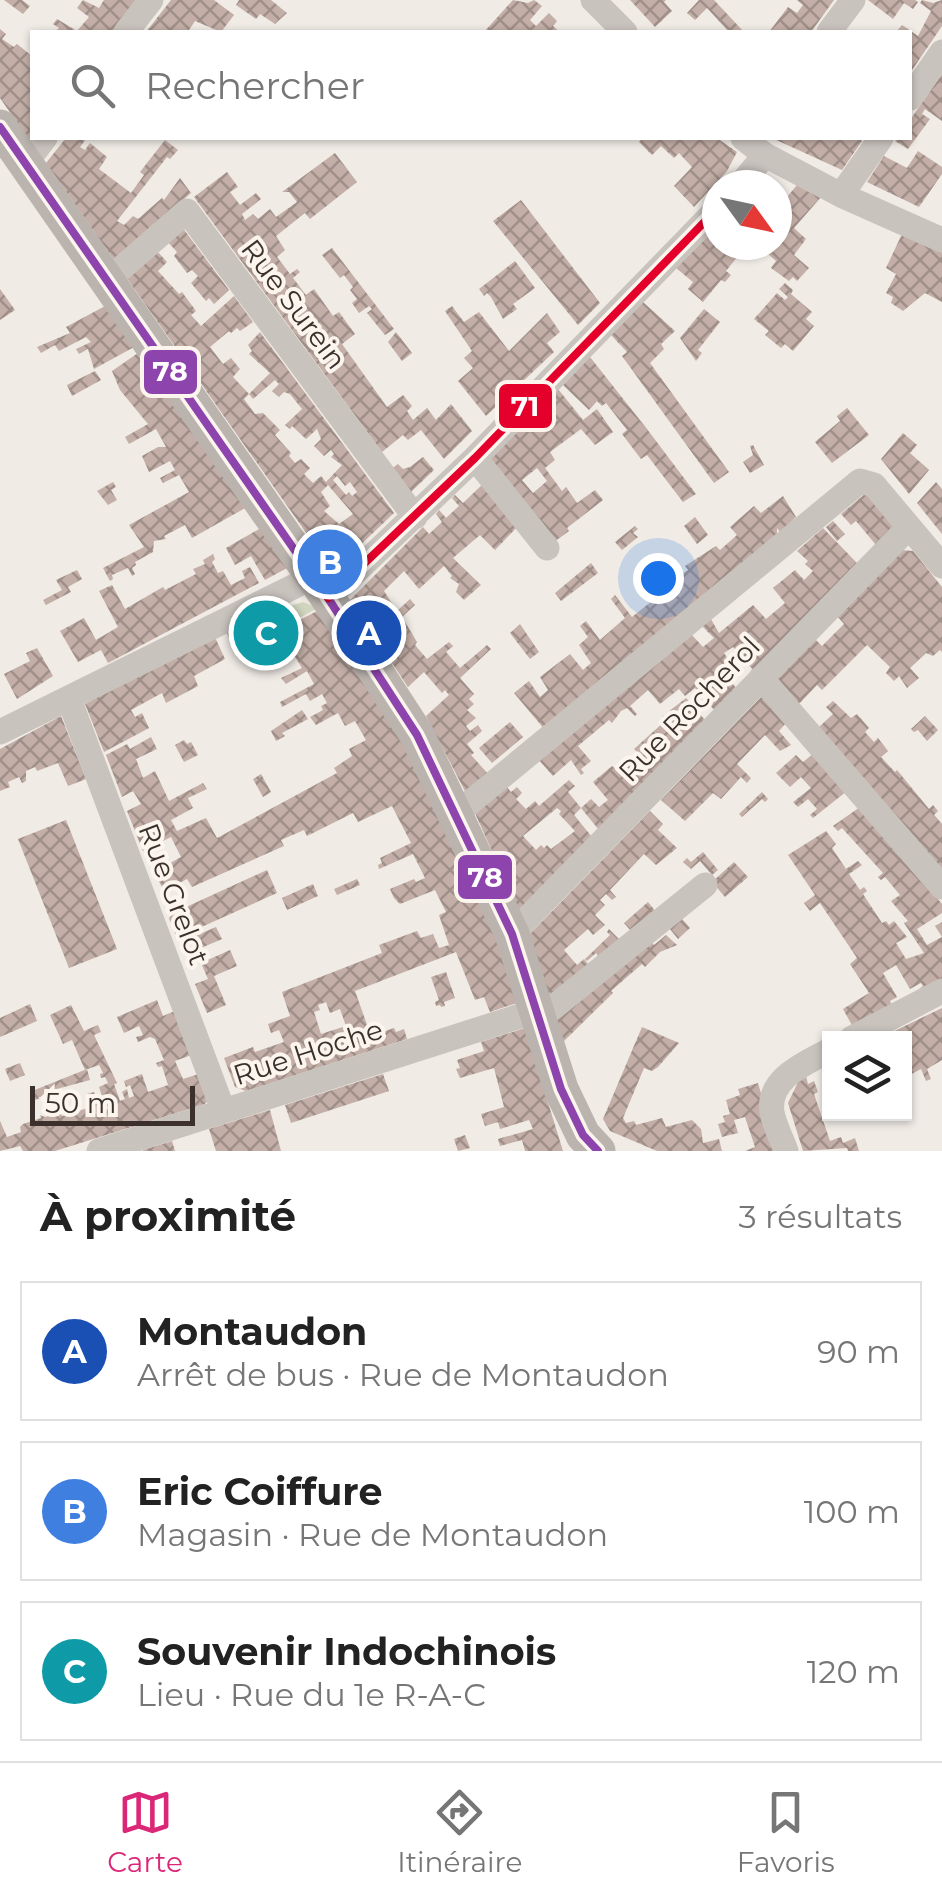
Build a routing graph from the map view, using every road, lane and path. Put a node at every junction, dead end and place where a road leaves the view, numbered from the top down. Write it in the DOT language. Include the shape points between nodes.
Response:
graph roads {
  1 [pos="151,0"];
  2 [pos="593,0"];
  3 [pos="853,0"];
  4 [pos="128,30"];
  5 [pos="623,30"];
  6 [pos="831,30"];
  7 [pos="942,52"];
  8 [pos="912,95"];
  9 [pos="0,127"];
  10 [pos="881,140"];
  11 [pos="753,143"];
  12 [pos="35,151"];
  13 [pos="745,170"];
  14 [pos="841,194"];
  15 [pos="702,224"];
  16 [pos="942,240"];
  17 [pos="108,280"];
  18 [pos="476,458"];
  19 [pos="416,517"];
  20 [pos="909,526"];
  21 [pos="547,548"];
  22 [pos="942,566"];
  23 [pos="321,587"];
  24 [pos="761,678"];
  25 [pos="70,700"];
  26 [pos="0,732"];
  27 [pos="456,814"];
  28 [pos="705,885"];
  29 [pos="942,887"];
  30 [pos="512,934"];
  31 [pos="942,991"];
  32 [pos="538,1015"];
  33 [pos="865,1031"];
  34 [pos="822,1054"];
  35 [pos="223,1110"];
  36 [pos="99,1151"];
  37 [pos="598,1151"];
  38 [pos="786,1151"];
  1 -- 4 [label="street"];
  2 -- 5 [label="street"];
  3 -- 6 [label="street"];
  7 -- 8 [label="street"];
  9 -- 12 [label="main road"];
  10 -- 14 [label="street"];
  11 -- 13 [label="street"];
  11 -- 14 [label="street"];
  12 -- 17 [label="main road"];
  14 -- 16 [label="street"];
  15 -- 18 [label="street"];
  17 -- 19 [label="street, Rue Surein" via="187,211"];
  17 -- 23 [label="main road"];
  18 -- 19 [label="street"];
  18 -- 21 [label="street"];
  19 -- 23 [label="street"];
  20 -- 22 [label="street"];
  20 -- 24 [label="street, Rue Rocherol"];
  20 -- 27 [label="street" via="874,485 860,481"];
  23 -- 25 [label="street"];
  23 -- 27 [label="main road" via="417,734"];
  24 -- 29 [label="street"];
  24 -- 30 [label="street, Rue Rocherol"];
  25 -- 26 [label="street"];
  25 -- 35 [label="street, Rue Grelot"];
  27 -- 30 [label="main road"];
  28 -- 32 [label="street"];
  30 -- 32 [label="main road"];
  31 -- 33 [label="street"];
  32 -- 35 [label="street, Rue Hoche"];
  32 -- 37 [label="main road" via="561,1089"];
  34 -- 38 [label="street" via="791,1071 776,1091 772,1112"];
  35 -- 36 [label="street, Rue Hoche"];
}
